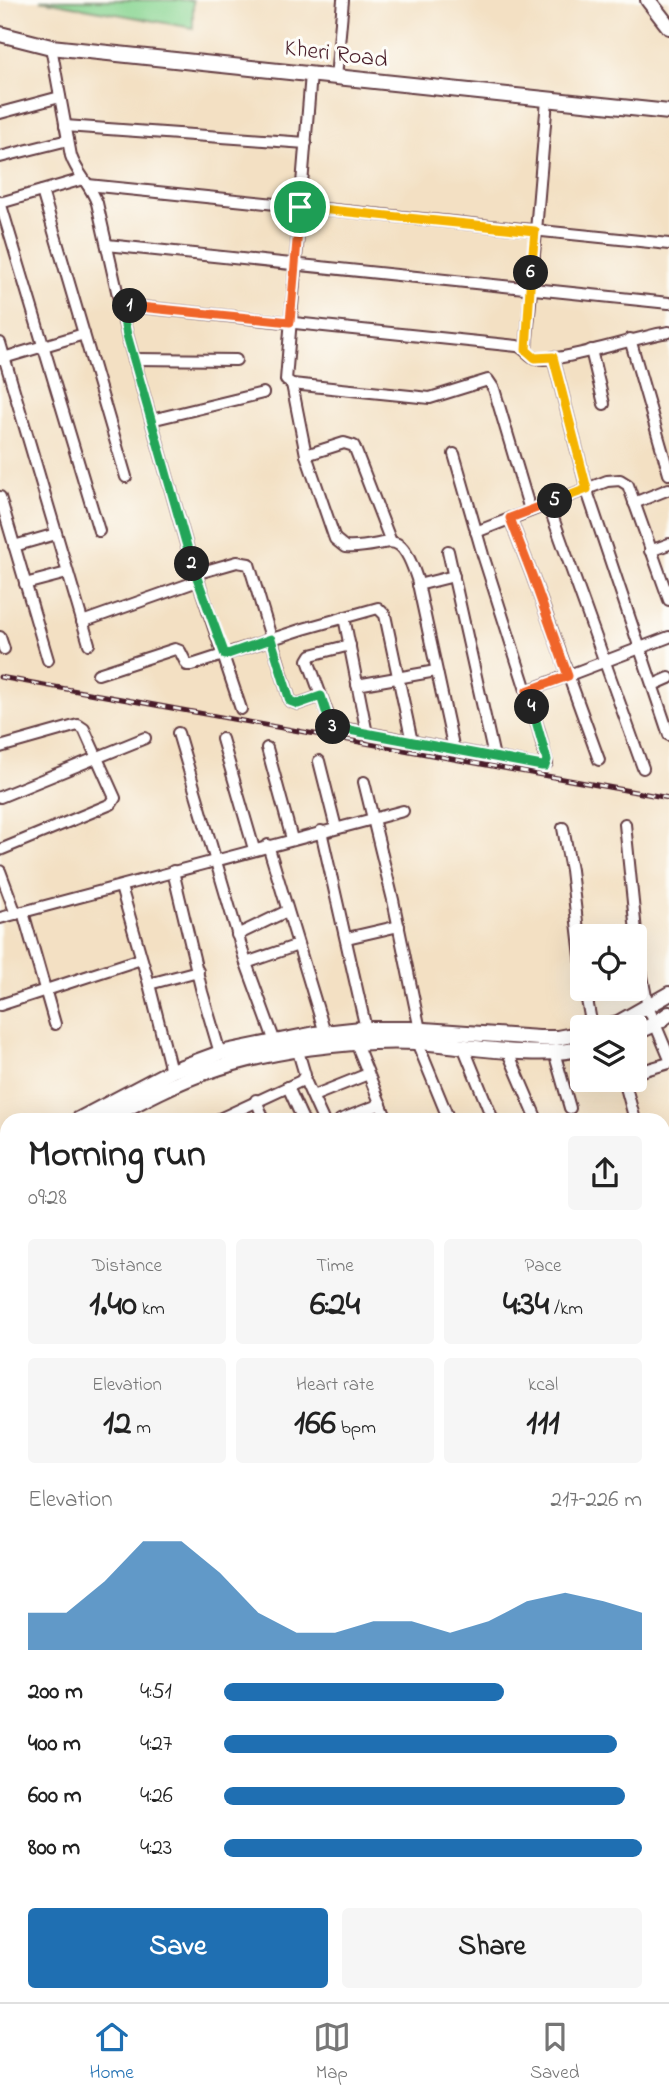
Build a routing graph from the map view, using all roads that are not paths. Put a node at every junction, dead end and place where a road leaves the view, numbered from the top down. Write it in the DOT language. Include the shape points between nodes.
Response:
graph roads {
  1 [pos="343,0"];
  2 [pos="648,0"];
  3 [pos="669,27"];
  4 [pos="0,34"];
  5 [pos="51,47"];
  6 [pos="311,74"];
  7 [pos="336,78"];
  8 [pos="60,97"];
  9 [pos="547,100"];
  10 [pos="669,112"];
  11 [pos="0,113"];
  12 [pos="65,126"];
  13 [pos="68,139"];
  14 [pos="306,143"];
  15 [pos="0,157"];
  16 [pos="86,182"];
  17 [pos="43,191"];
  18 [pos="0,202"];
  19 [pos="300,207"];
  20 [pos="535,231"];
  21 [pos="669,244"];
  22 [pos="107,245"];
  23 [pos="296,264"];
  24 [pos="530,288"];
  25 [pos="669,303"];
  26 [pos="121,306"];
  27 [pos="290,322"];
  28 [pos="669,332"];
  29 [pos="84,334"];
  30 [pos="630,340"];
  31 [pos="0,344"];
  32 [pos="44,346"];
  33 [pos="526,350"];
  34 [pos="591,350"];
  35 [pos="553,357"];
  36 [pos="2,359"];
  37 [pos="134,359"];
  38 [pos="236,360"];
  39 [pos="292,384"];
  40 [pos="263,393"];
  41 [pos="604,404"];
  42 [pos="151,420"];
  43 [pos="454,454"];
  44 [pos="306,455"];
  45 [pos="669,474"];
  46 [pos="126,477"];
  47 [pos="587,489"];
  48 [pos="669,489"];
  49 [pos="0,497"];
  50 [pos="634,503"];
  51 [pos="548,504"];
  52 [pos="530,510"];
  53 [pos="510,518"];
  54 [pos="99,531"];
  55 [pos="476,532"];
  56 [pos="56,534"];
  57 [pos="391,542"];
  58 [pos="669,544"];
  59 [pos="14,546"];
  60 [pos="448,551"];
  61 [pos="650,551"];
  62 [pos="67,573"];
  63 [pos="454,576"];
  64 [pos="197,577"];
  65 [pos="25,584"];
  66 [pos="418,585"];
  67 [pos="669,600"];
  68 [pos="344,617"];
  69 [pos="82,622"];
  70 [pos="669,636"];
  71 [pos="0,637"];
  72 [pos="271,639"];
  73 [pos="89,644"];
  74 [pos="349,645"];
  75 [pos="641,647"];
  76 [pos="4,649"];
  77 [pos="225,655"];
  78 [pos="48,660"];
  79 [pos="605,661"];
  80 [pos="436,671"];
  81 [pos="98,674"];
  82 [pos="568,676"];
  83 [pos="398,677"];
  84 [pos="669,678"];
  85 [pos="357,685"];
  86 [pos="653,685"];
  87 [pos="527,691"];
  88 [pos="321,696"];
  89 [pos="241,709"];
  90 [pos="667,721"];
  91 [pos="178,733"];
  92 [pos="367,734"];
  93 [pos="669,735"];
  94 [pos="145,738"];
  95 [pos="222,738"];
  96 [pos="412,742"];
  97 [pos="0,747"];
  98 [pos="267,748"];
  99 [pos="454,750"];
  100 [pos="494,757"];
  101 [pos="96,758"];
  102 [pos="598,760"];
  103 [pos="320,761"];
  104 [pos="643,768"];
  105 [pos="364,782"];
  106 [pos="0,797"];
  107 [pos="403,811"];
  108 [pos="374,818"];
  109 [pos="625,824"];
  110 [pos="336,828"];
  111 [pos="563,828"];
  112 [pos="321,831"];
  113 [pos="292,839"];
  114 [pos="268,845"];
  115 [pos="254,849"];
  116 [pos="0,850"];
  117 [pos="215,860"];
  118 [pos="173,871"];
  119 [pos="1,875"];
  120 [pos="121,887"];
  121 [pos="287,911"];
  122 [pos="20,913"];
  123 [pos="0,918"];
  124 [pos="578,924"];
  125 [pos="398,926"];
  126 [pos="237,934"];
  127 [pos="347,938"];
  128 [pos="298,945"];
  129 [pos="141,958"];
  130 [pos="246,963"];
  131 [pos="198,971"];
  132 [pos="149,984"];
  133 [pos="46,988"];
  134 [pos="669,994"];
  135 [pos="0,1005"];
  136 [pos="669,1014"];
  137 [pos="652,1016"];
  138 [pos="647,1017"];
  139 [pos="647,1021"];
  140 [pos="55,1024"];
  141 [pos="366,1029"];
  142 [pos="325,1033"];
  143 [pos="419,1036"];
  144 [pos="570,1036"];
  145 [pos="275,1042"];
  146 [pos="356,1043"];
  147 [pos="463,1046"];
  148 [pos="507,1050"];
  149 [pos="570,1050"];
  150 [pos="298,1051"];
  151 [pos="668,1051"];
  152 [pos="554,1052"];
  153 [pos="220,1053"];
  154 [pos="669,1063"];
  155 [pos="647,1069"];
  156 [pos="171,1071"];
  157 [pos="368,1074"];
  158 [pos="304,1078"];
  159 [pos="288,1087"];
  160 [pos="627,1092"];
  161 [pos="313,1096"];
  162 [pos="256,1100"];
  163 [pos="381,1104"];
  164 [pos="570,1108"];
  165 [pos="91,1113"];
  166 [pos="119,1113"];
  167 [pos="231,1113"];
  168 [pos="261,1113"];
  169 [pos="300,1113"];
  170 [pos="320,1113"];
  171 [pos="358,1113"];
  172 [pos="384,1113"];
  173 [pos="446,1113"];
  174 [pos="491,1113"];
  175 [pos="534,1113"];
  176 [pos="633,1113"];
  1 -- 7 [label="street"];
  2 -- 3 [label="street"];
  4 -- 5 [label="street, Kheri Road"];
  5 -- 6 [label="street, Kheri Road"];
  5 -- 8 [label="street"];
  6 -- 7 [label="street, Kheri Road"];
  6 -- 14 [label="street"];
  7 -- 9 [label="street, Kheri Road"];
  8 -- 11 [label="street"];
  8 -- 12 [label="street"];
  9 -- 10 [label="street, Kheri Road"];
  9 -- 20 [label="street"];
  12 -- 13 [label="street"];
  12 -- 14 [label="street"];
  13 -- 15 [label="street"];
  13 -- 16 [label="street" via="74,166"];
  14 -- 19 [label="street"];
  16 -- 17 [label="street"];
  16 -- 19 [label="street"];
  16 -- 22 [label="street" via="97,203"];
  17 -- 18 [label="street"];
  17 -- 29 [label="street"];
  18 -- 32 [label="street"];
  19 -- 20 [label="street"];
  19 -- 23 [label="street"];
  20 -- 21 [label="street"];
  20 -- 24 [label="street"];
  22 -- 23 [label="street"];
  22 -- 26 [label="street"];
  23 -- 24 [label="street"];
  23 -- 27 [label="street"];
  24 -- 25 [label="street"];
  24 -- 33 [label="street"];
  26 -- 27 [label="street"];
  26 -- 37 [label="street"];
  27 -- 33 [label="street"];
  27 -- 39 [label="street" via="286,380"];
  28 -- 30 [label="street"];
  29 -- 32 [label="street"];
  29 -- 46 [label="street"];
  30 -- 34 [label="street"];
  30 -- 45 [label="street"];
  31 -- 36 [label="street"];
  32 -- 36 [label="street"];
  32 -- 54 [label="street"];
  33 -- 35 [label="street" via="535,358"];
  34 -- 35 [label="street"];
  34 -- 41 [label="street"];
  35 -- 47 [label="street"];
  36 -- 56 [label="street"];
  37 -- 38 [label="street"];
  37 -- 42 [label="street"];
  39 -- 44 [label="street"];
  39 -- 52 [label="street" via="430,398 488,380"];
  40 -- 42 [label="street"];
  42 -- 64 [label="street"];
  43 -- 55 [label="street"];
  44 -- 57 [label="street" via="339,544"];
  44 -- 57 [label="street" via="344,443 354,446"];
  47 -- 50 [label="street" via="620,480 628,485"];
  47 -- 51 [label="street"];
  47 -- 75 [label="street"];
  48 -- 50 [label="street"];
  49 -- 59 [label="street"];
  50 -- 61 [label="street"];
  51 -- 52 [label="street"];
  51 -- 79 [label="street"];
  52 -- 53 [label="street"];
  53 -- 55 [label="street"];
  53 -- 82 [label="street"];
  55 -- 87 [label="street"];
  56 -- 59 [label="street"];
  56 -- 62 [label="street"];
  57 -- 66 [label="street" via="406,549"];
  58 -- 61 [label="street"];
  59 -- 65 [label="street"];
  60 -- 63 [label="street"];
  61 -- 67 [label="street"];
  62 -- 65 [label="street"];
  62 -- 69 [label="street"];
  63 -- 66 [label="street"];
  63 -- 100 [label="street"];
  64 -- 69 [label="street"];
  64 -- 72 [label="street" via="237,562 249,564"];
  64 -- 77 [label="street"];
  65 -- 78 [label="street"];
  66 -- 80 [label="street"];
  68 -- 72 [label="street"];
  68 -- 74 [label="street"];
  68 -- 83 [label="street" via="374,608 383,612"];
  69 -- 73 [label="street"];
  70 -- 75 [label="street"];
  71 -- 76 [label="street"];
  72 -- 77 [label="street"];
  72 -- 88 [label="street" via="290,701 298,704"];
  74 -- 85 [label="street"];
  74 -- 88 [label="street" via="309,657 308,666"];
  75 -- 79 [label="street"];
  75 -- 86 [label="street"];
  77 -- 81 [label="street" via="189,666 175,649"];
  77 -- 89 [label="street"];
  79 -- 82 [label="street"];
  79 -- 104 [label="street"];
  80 -- 83 [label="street"];
  80 -- 99 [label="street"];
  82 -- 87 [label="street"];
  82 -- 102 [label="street"];
  83 -- 85 [label="street"];
  83 -- 96 [label="street"];
  84 -- 86 [label="street"];
  85 -- 92 [label="street"];
  86 -- 90 [label="street"];
  87 -- 100 [label="street" via="547,763 542,766"];
  88 -- 92 [label="street" via="332,726"];
  90 -- 93 [label="street"];
  91 -- 117 [label="street"];
  92 -- 96 [label="street"];
  94 -- 101 [label="street"];
  95 -- 115 [label="street"];
  96 -- 99 [label="street"];
  97 -- 101 [label="street" via="78,725"];
  98 -- 113 [label="street"];
  99 -- 100 [label="street"];
  101 -- 106 [label="street"];
  101 -- 116 [label="street" via="113,802"];
  103 -- 110 [label="street"];
  105 -- 108 [label="street"];
  107 -- 108 [label="street"];
  108 -- 110 [label="street"];
  108 -- 125 [label="street"];
  109 -- 137 [label="street" via="639,961"];
  110 -- 112 [label="street"];
  111 -- 124 [label="street"];
  112 -- 113 [label="street"];
  112 -- 127 [label="street"];
  113 -- 114 [label="street"];
  114 -- 115 [label="street"];
  114 -- 121 [label="street"];
  115 -- 117 [label="street"];
  117 -- 118 [label="street"];
  117 -- 126 [label="street"];
  118 -- 120 [label="street"];
  118 -- 131 [label="street"];
  119 -- 122 [label="street"];
  120 -- 122 [label="street"];
  120 -- 129 [label="street"];
  121 -- 126 [label="street"];
  121 -- 128 [label="street"];
  122 -- 123 [label="street"];
  122 -- 133 [label="street"];
  125 -- 127 [label="street"];
  125 -- 143 [label="street"];
  126 -- 130 [label="street"];
  127 -- 141 [label="street"];
  128 -- 130 [label="street"];
  128 -- 142 [label="street"];
  129 -- 132 [label="street"];
  129 -- 133 [label="street"];
  130 -- 145 [label="street"];
  131 -- 132 [label="street"];
  131 -- 153 [label="street"];
  132 -- 156 [label="street"];
  133 -- 135 [label="street"];
  133 -- 140 [label="street"];
  134 -- 137 [label="street"];
  136 -- 137 [label="street"];
  137 -- 138 [label="street"];
  137 -- 139 [label="street"];
  137 -- 151 [label="street"];
  141 -- 142 [label="street"];
  141 -- 143 [label="street"];
  142 -- 145 [label="street"];
  143 -- 144 [label="street"];
  143 -- 146 [label="street"];
  143 -- 147 [label="street"];
  143 -- 173 [label="street"];
  145 -- 153 [label="street"];
  146 -- 150 [label="street"];
  146 -- 157 [label="street"];
  147 -- 148 [label="street"];
  147 -- 174 [label="street"];
  148 -- 152 [label="street"];
  148 -- 175 [label="street"];
  149 -- 152 [label="street"];
  150 -- 158 [label="street"];
  150 -- 166 [label="street" via="207,1072"];
  152 -- 164 [label="street"];
  153 -- 156 [label="street"];
  154 -- 155 [label="street"];
  156 -- 165 [label="street"];
  157 -- 161 [label="street"];
  157 -- 163 [label="street"];
  158 -- 159 [label="street"];
  158 -- 161 [label="street"];
  159 -- 162 [label="street"];
  159 -- 169 [label="street"];
  160 -- 176 [label="street"];
  161 -- 170 [label="street"];
  162 -- 167 [label="street"];
  162 -- 168 [label="street"];
  163 -- 171 [label="street"];
  163 -- 172 [label="street"];
}
